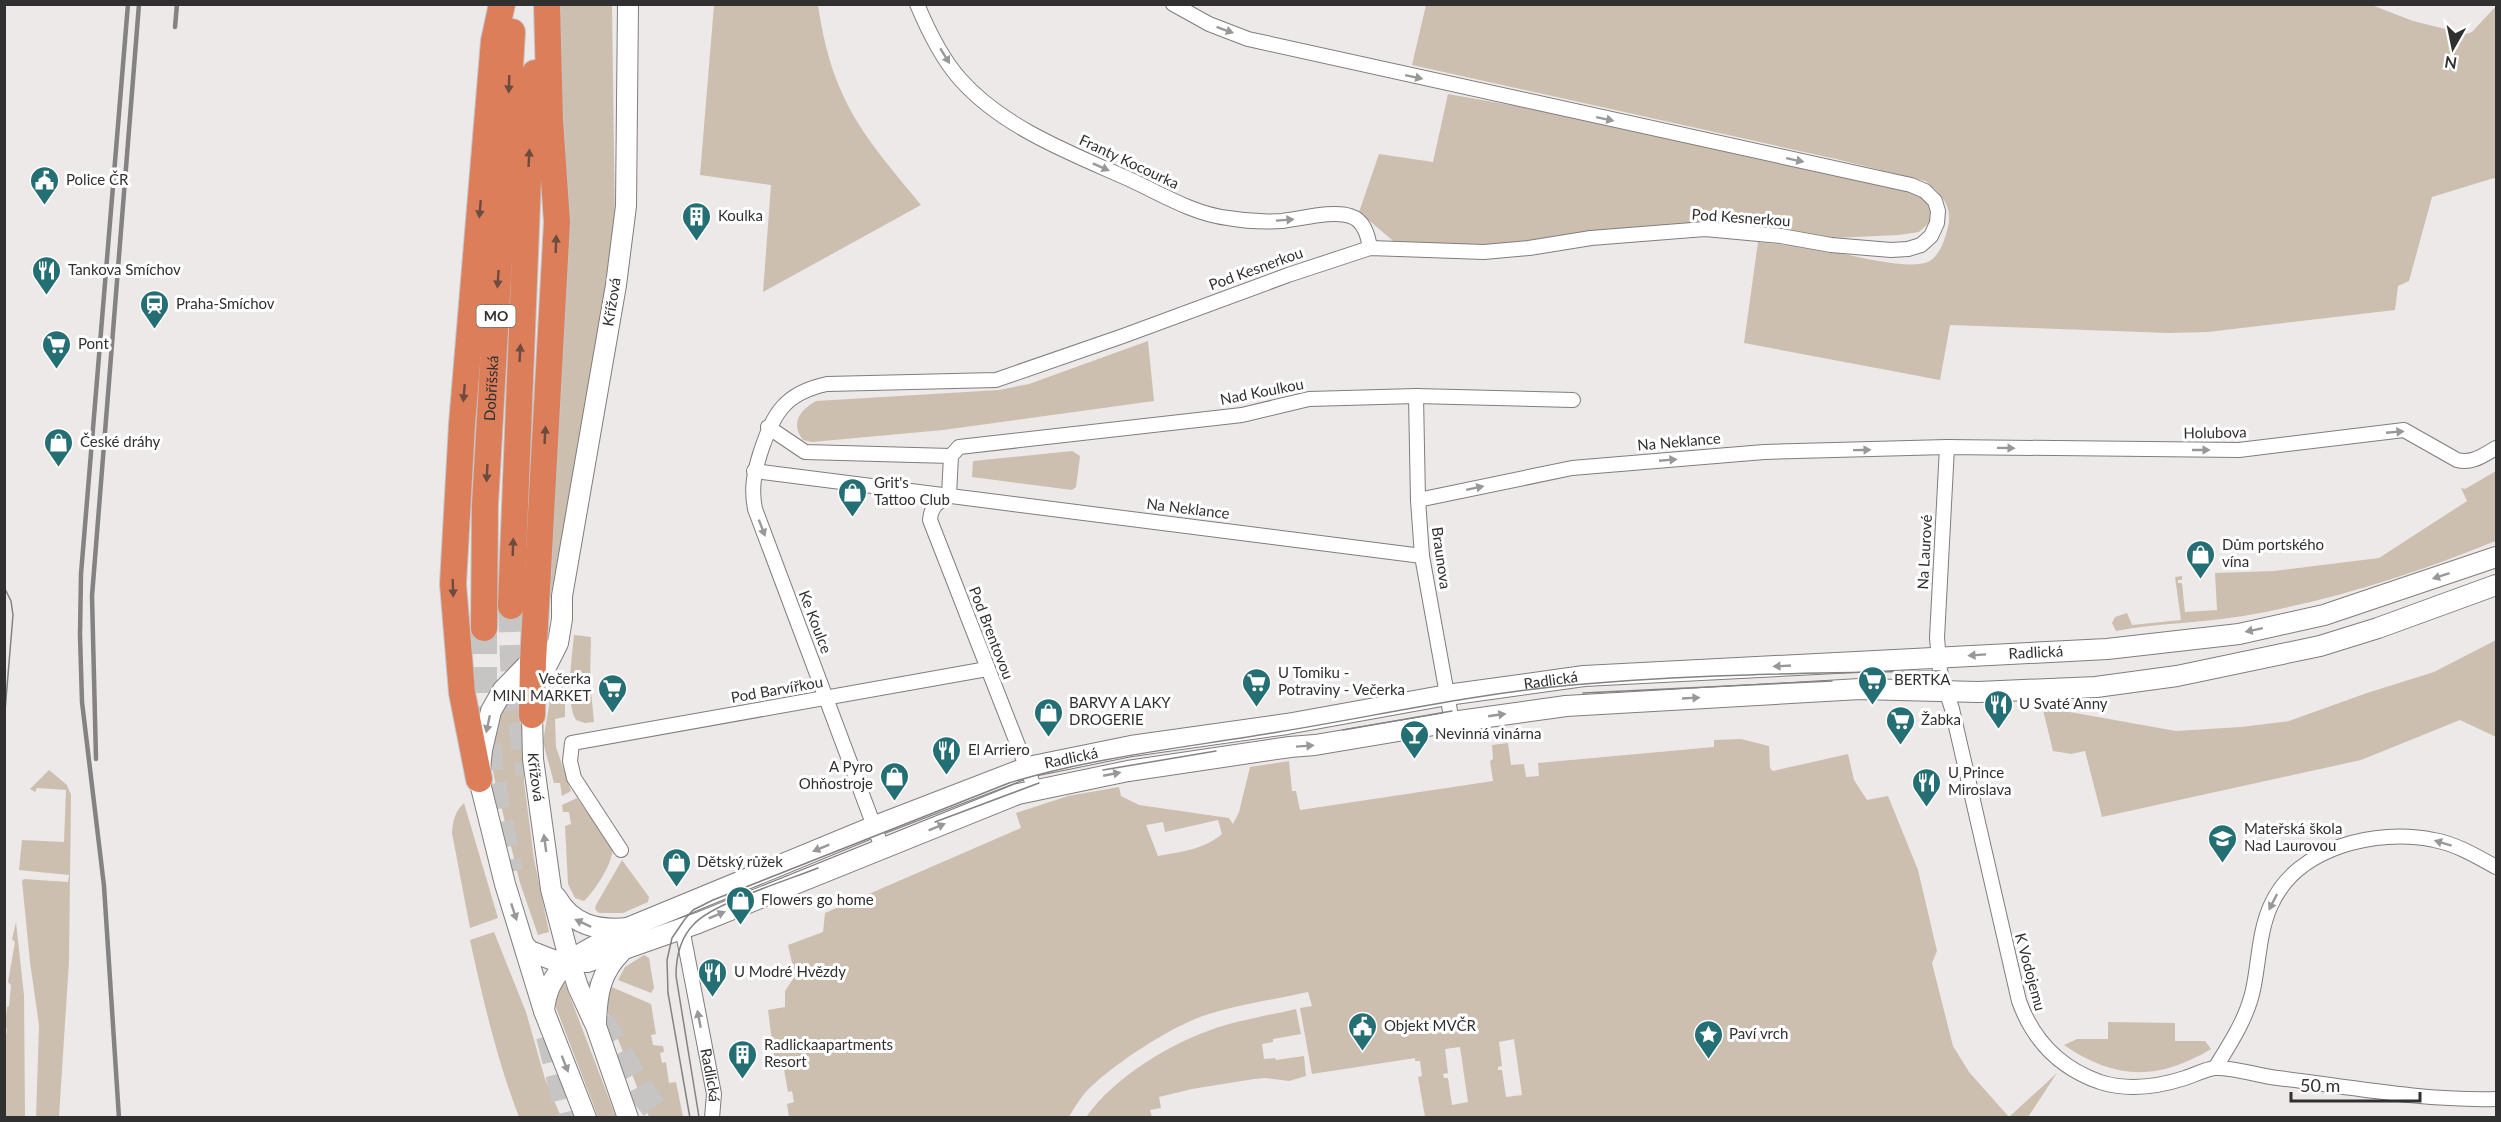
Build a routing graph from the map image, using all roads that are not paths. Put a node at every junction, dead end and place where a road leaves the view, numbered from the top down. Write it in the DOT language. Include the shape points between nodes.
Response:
graph roads {
  1 [pos="501,4"];
  2 [pos="513,4"];
  3 [pos="540,4"];
  4 [pos="548,4"];
  5 [pos="628,4"];
  6 [pos="917,4"];
  7 [pos="1178,6"];
  8 [pos="1371,248"];
  9 [pos="1416,396"];
  10 [pos="1573,400"];
  11 [pos="768,428"];
  12 [pos="1947,447"];
  13 [pos="2496,448"];
  14 [pos="955,452"];
  15 [pos="754,471"];
  16 [pos="949,495"];
  17 [pos="1418,500"];
  18 [pos="1422,556"];
  19 [pos="2496,557"];
  20 [pos="2496,585"];
  21 [pos="562,596"];
  22 [pos="511,606"];
  23 [pos="483,628"];
  24 [pos="1938,658"];
  25 [pos="533,661"];
  26 [pos="987,669"];
  27 [pos="1947,691"];
  28 [pos="1447,695"];
  29 [pos="827,698"];
  30 [pos="532,715"];
  31 [pos="1452,722"];
  32 [pos="1028,766"];
  33 [pos="479,779"];
  34 [pos="1035,789"];
  35 [pos="875,826"];
  36 [pos="621,850"];
  37 [pos="883,850"];
  38 [pos="2496,867"];
  39 [pos="551,888"];
  40 [pos="630,927"];
  41 [pos="682,928"];
  42 [pos="525,946"];
  43 [pos="623,950"];
  44 [pos="570,962"];
  45 [pos="544,1011"];
  46 [pos="596,1026"];
  47 [pos="2215,1068"];
  48 [pos="2496,1099"];
  49 [pos="586,1118"];
  50 [pos="628,1118"];
  51 [pos="712,1118"];
  1 -- 33 [label="highway, one-way" via="494,41 464,395 453,584 462,693"];
  2 -- 23 [label="highway, Dobříšská / MO, one-way"];
  22 -- 3 [label="highway, Dobříšská / MO, one-way" via="530,141"];
  25 -- 4 [label="highway, one-way" via="557,222"];
  5 -- 21 [label="main road, Křížová" via="626,206"];
  6 -- 8 [label="street, Franty Kocourka, one-way" via="960,79 1006,120 1204,213 1280,221 1350,216 1367,232"];
  7 -- 8 [label="street, Pod Kesnerkou, one-way" via="1209,24 1248,39 1911,185 1925,191 1938,211 1937,224 1927,240 1908,249 1831,245 1705,229 1484,252"];
  8 -- 11 [label="street, Pod Kesnerkou" via="996,380 813,387 783,405"];
  9 -- 10 [label="street, Nad Koulkou"];
  9 -- 14 [label="street, Nad Koulkou" via="1310,399 1242,415"];
  9 -- 17 [label="street, Braunova"];
  11 -- 14 [label="street" via="805,452"];
  11 -- 15 [label="street, Pod Kesnerkou"];
  12 -- 13 [label="street, Holubova, one-way" via="2239,450 2404,430 2465,462"];
  17 -- 12 [label="street, Na Neklance, one-way" via="1572,468 1764,452"];
  12 -- 24 [label="street, Na Laurové"];
  14 -- 16 [label="street"];
  15 -- 16 [label="street, Na Neklance"];
  15 -- 29 [label="street, Ke Koulce, one-way" via="755,509"];
  16 -- 18 [label="street, Na Neklance"];
  16 -- 26 [label="street, Pod Brentovou" via="935,504 930,520"];
  17 -- 18 [label="street, Braunova"];
  18 -- 28 [label="street, Braunova"];
  19 -- 24 [label="main road, Radlická, one-way" via="2324,615 2239,634 2107,648"];
  20 -- 27 [label="main road, Radlická" via="2320,646 2176,676 2096,687"];
  21 -- 25 [label="main road, Křížová" via="543,647"];
  21 -- 30 [label="main road, Křížová" via="558,644 541,677"];
  24 -- 27 [label="street, Na Laurové"];
  24 -- 28 [label="main road, Radlická, one-way" via="1584,676"];
  25 -- 30 [label="highway"];
  25 -- 33 [label="main road, Křížová, one-way" via="503,690 491,711"];
  26 -- 29 [label="street, Pod Barvířkou"];
  26 -- 32 [label="street, Pod Brentovou"];
  31 -- 27 [label="main road, Radlická, one-way" via="1611,703 1860,689"];
  27 -- 47 [label="street, K Vodojemu" via="2027,1024 2065,1066 2099,1082 2141,1087 2167,1084"];
  28 -- 31 [label="street, Braunova"];
  28 -- 32 [label="main road, Radlická"];
  29 -- 35 [label="street, Ke Koulce"];
  29 -- 36 [label="street, Pod Barvířkou" via="572,744 574,778"];
  39 -- 30 [label="main road, Křížová, one-way" via="533,759"];
  34 -- 31 [label="main road, Radlická, one-way" via="1128,771"];
  32 -- 34 [label="street, Pod Brentovou"];
  32 -- 35 [label="main road, Radlická"];
  33 -- 42 [label="main road, one-way"];
  37 -- 34 [label="main road, Radlická, one-way"];
  35 -- 37 [label="street, Ke Koulce"];
  35 -- 40 [label="main road, Radlická, one-way"];
  41 -- 37 [label="main road, Radlická, one-way"];
  38 -- 47 [label="street, one-way" via="2462,849 2414,837 2371,838 2320,855 2301,866 2278,891 2264,920 2252,992 2239,1027"];
  40 -- 39 [label="main road, one-way" via="582,924 567,913"];
  39 -- 44 [label="main road, Křížová"];
  40 -- 44 [label="main road"];
  41 -- 43 [label="main road, Radlická"];
  51 -- 41 [label="street, Radlická, one-way" via="714,1094"];
  42 -- 44 [label="main road, Radlická" via="542,957"];
  42 -- 45 [label="main road"];
  43 -- 44 [label="main road, Radlická" via="587,962"];
  43 -- 46 [label="main road" via="602,977"];
  44 -- 45 [label="main road" via="551,981"];
  44 -- 46 [label="main road"];
  45 -- 49 [label="main road, one-way"];
  46 -- 50 [label="main road"];
  47 -- 48 [label="street, K Vodojemu" via="2431,1097"];
}
